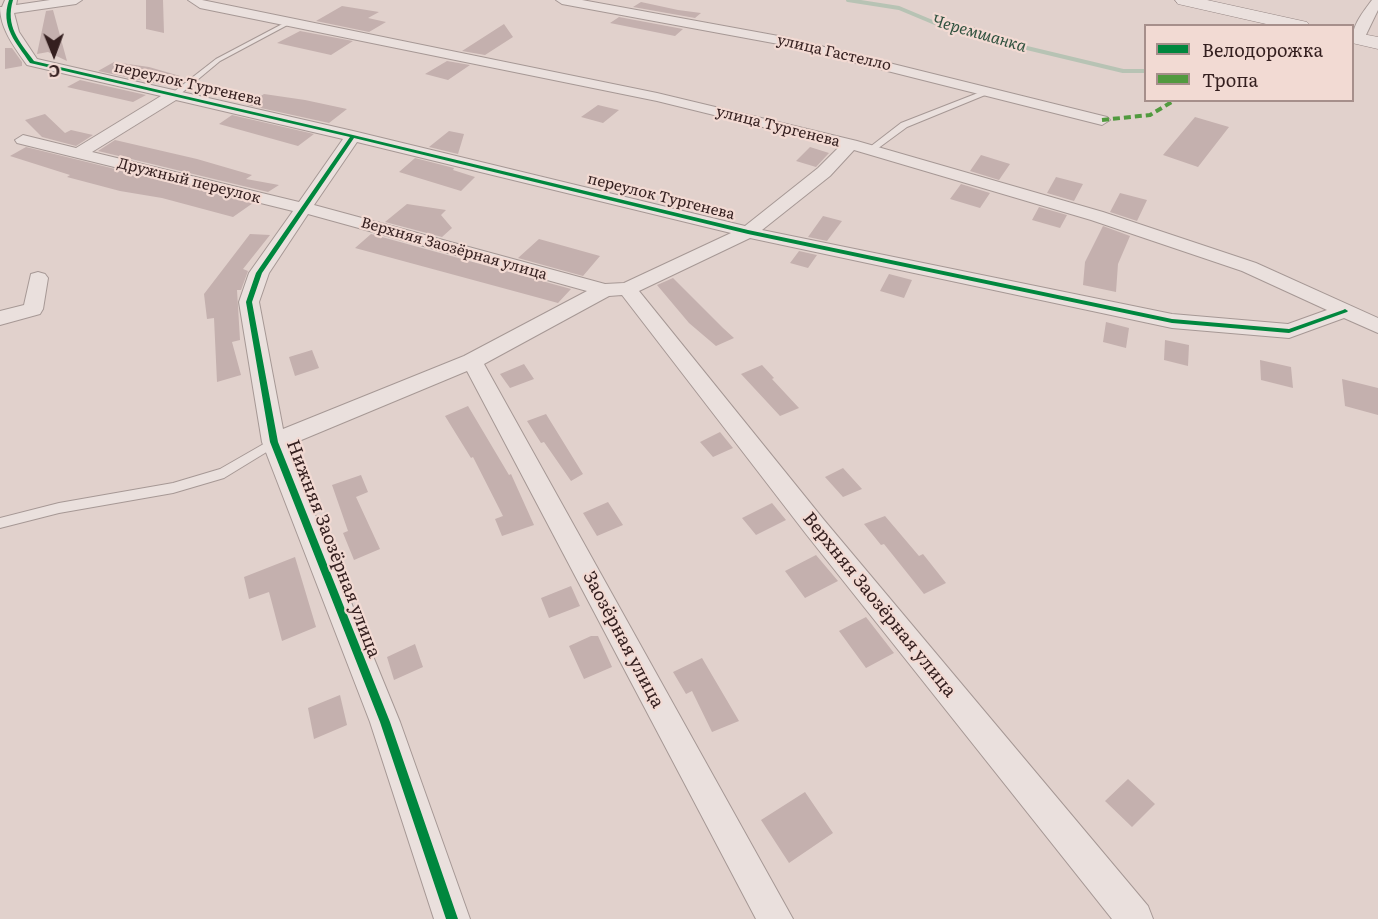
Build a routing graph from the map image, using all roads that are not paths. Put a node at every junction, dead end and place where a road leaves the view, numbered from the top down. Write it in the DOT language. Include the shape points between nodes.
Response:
graph roads {
  1 [pos="76,0"];
  2 [pos="194,0"];
  3 [pos="562,0"];
  4 [pos="1184,0"];
  5 [pos="1378,1"];
  6 [pos="4,12"];
  7 [pos="290,22"];
  8 [pos="1291,24"];
  9 [pos="1355,38"];
  10 [pos="1378,43"];
  11 [pos="986,93"];
  12 [pos="176,94"];
  13 [pos="1102,120"];
  14 [pos="353,136"];
  15 [pos="23,140"];
  16 [pos="861,147"];
  17 [pos="77,153"];
  18 [pos="302,209"];
  19 [pos="748,232"];
  20 [pos="38,278"];
  21 [pos="616,290"];
  22 [pos="1345,311"];
  23 [pos="0,318"];
  24 [pos="1378,326"];
  25 [pos="472,361"];
  26 [pos="274,442"];
  27 [pos="0,523"];
  28 [pos="452,919"];
  29 [pos="775,919"];
  30 [pos="1135,919"];
  1 -- 6 [label="street"];
  2 -- 7 [label="street, улица Тургенева"];
  3 -- 11 [label="street, улица Гастелло" via="784,41"];
  4 -- 8 [label="street"];
  5 -- 9 [label="street"];
  6 -- 12 [label="street, переулок Тургенева" via="32,62"];
  7 -- 12 [label="lane" via="218,60"];
  7 -- 16 [label="street, улица Тургенева" via="646,95"];
  9 -- 10 [label="street"];
  11 -- 13 [label="street, улица Гастелло"];
  11 -- 16 [label="lane" via="904,125"];
  12 -- 14 [label="street, переулок Тургенева"];
  12 -- 17 [label="street, Дружный переулок"];
  14 -- 18 [label="street, Нижняя Заозёрная улица"];
  14 -- 19 [label="street, переулок Тургенева"];
  15 -- 17 [label="street, Дружный переулок"];
  16 -- 19 [label="street"];
  16 -- 22 [label="street, улица Тургенева" via="1097,216 1238,264"];
  17 -- 18 [label="street, Дружный переулок"];
  18 -- 21 [label="street, Верхняя Заозёрная улица"];
  18 -- 26 [label="street, Нижняя Заозёрная улица" via="259,273 249,302"];
  19 -- 21 [label="street"];
  19 -- 22 [label="street, переулок Тургенева" via="1172,321 1289,331"];
  20 -- 23 [label="street" via="33,309"];
  21 -- 25 [label="street"];
  21 -- 30 [label="street, Верхняя Заозёрная улица"];
  22 -- 24 [label="street"];
  25 -- 26 [label="street"];
  25 -- 29 [label="street, Заозёрная улица"];
  26 -- 27 [label="lane" via="224,472 193,482"];
  26 -- 28 [label="street, Нижняя Заозёрная улица" via="385,722"];
}
